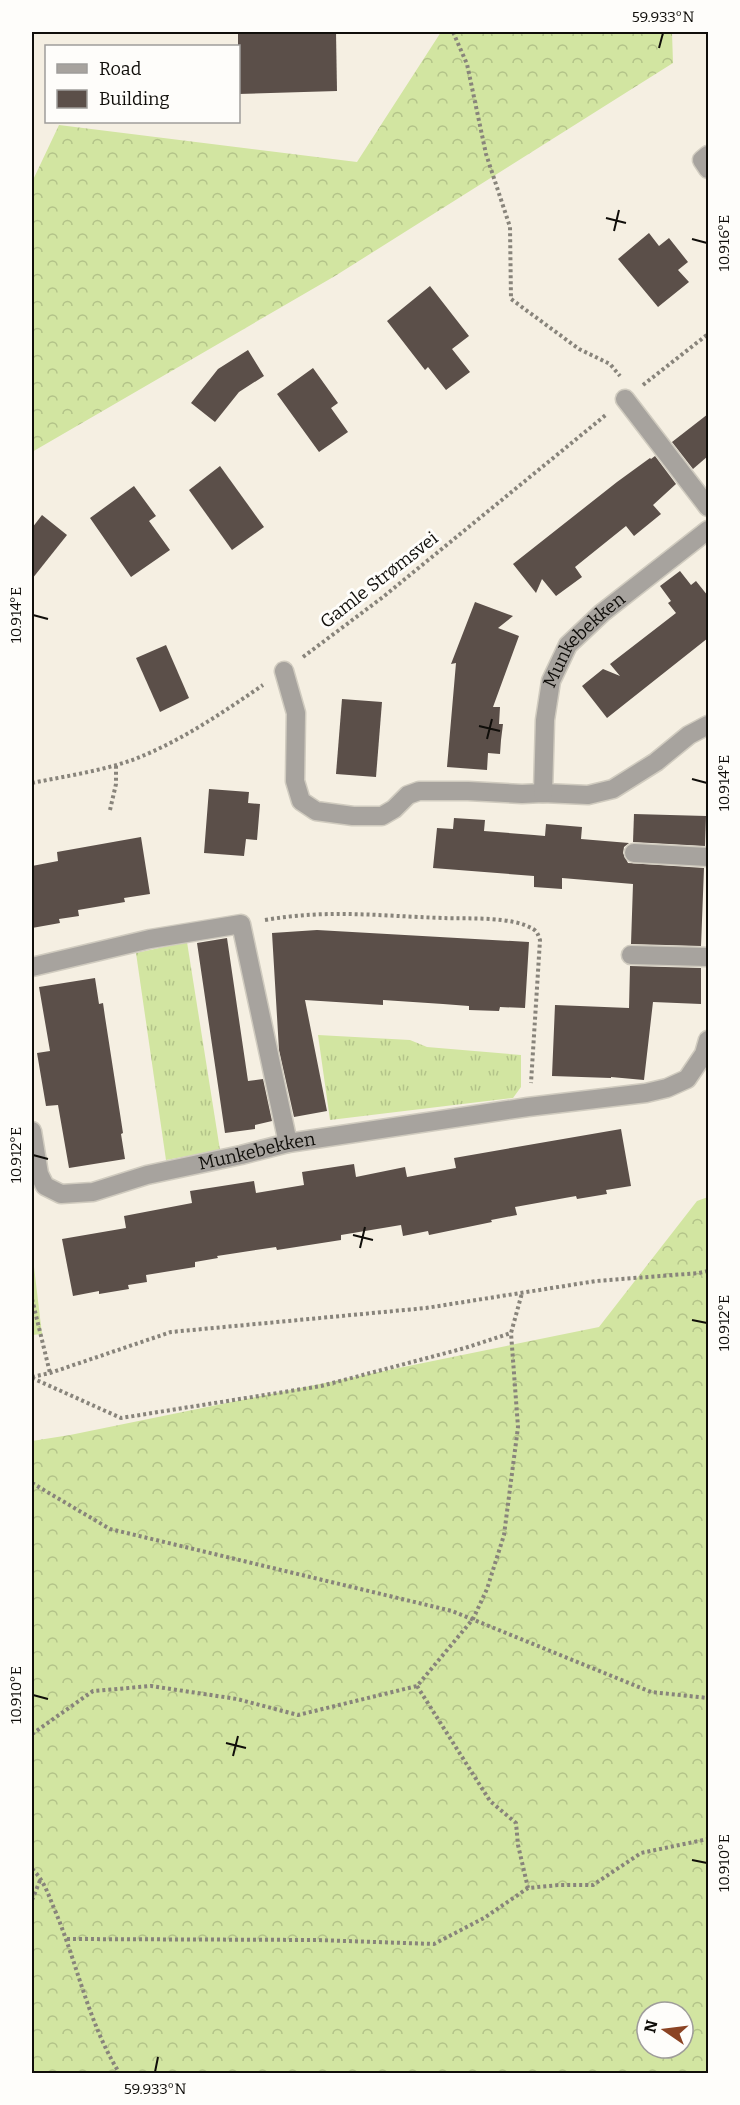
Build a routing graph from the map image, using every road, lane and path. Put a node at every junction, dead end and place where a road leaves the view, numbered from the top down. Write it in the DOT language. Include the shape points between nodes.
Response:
graph roads {
  1 [pos="453,32"];
  2 [pos="708,155"];
  3 [pos="708,169"];
  4 [pos="708,334"];
  5 [pos="630,396"];
  6 [pos="708,507"];
  7 [pos="708,530"];
  8 [pos="284,671"];
  9 [pos="708,725"];
  10 [pos="116,764"];
  11 [pos="32,783"];
  12 [pos="543,793"];
  13 [pos="110,810"];
  14 [pos="634,853"];
  15 [pos="708,857"];
  16 [pos="241,924"];
  17 [pos="631,955"];
  18 [pos="708,957"];
  19 [pos="32,967"];
  20 [pos="708,1040"];
  21 [pos="701,1075"];
  22 [pos="528,1107"];
  23 [pos="32,1131"];
  24 [pos="288,1143"];
  25 [pos="708,1270"];
  26 [pos="522,1293"];
  27 [pos="32,1299"];
  28 [pos="511,1333"];
  29 [pos="50,1372"];
  30 [pos="32,1378"];
  31 [pos="32,1484"];
  32 [pos="472,1619"];
  33 [pos="417,1686"];
  34 [pos="708,1698"];
  35 [pos="32,1734"];
  36 [pos="708,1839"];
  37 [pos="32,1869"];
  38 [pos="41,1878"];
  39 [pos="528,1888"];
  40 [pos="32,1900"];
  41 [pos="67,1939"];
  42 [pos="120,2073"];
  1 -- 5 [label="path" via="467,64 486,154 510,227 511,299 579,349 610,364"];
  2 -- 3 [label="lane" via="702,160"];
  4 -- 5 [label="path, Gamle Strømsvei"];
  5 -- 6 [label="lane"];
  5 -- 8 [label="path, Gamle Strømsvei" via="383,597"];
  7 -- 12 [label="lane, Munkebekken" via="602,613 568,645 551,681 545,720"];
  8 -- 10 [label="path, Gamle Strømsvei" via="181,738"];
  8 -- 12 [label="lane" via="296,713 295,781 301,801 316,811 382,816 419,791"];
  9 -- 12 [label="lane" via="613,789 588,795"];
  10 -- 11 [label="path, Gamle Strømsvei"];
  10 -- 13 [label="path"];
  14 -- 15 [label="lane"];
  16 -- 19 [label="lane" via="150,939"];
  16 -- 22 [label="path" via="296,914 352,912 483,919 532,928 540,940"];
  16 -- 24 [label="lane"];
  17 -- 18 [label="lane"];
  20 -- 21 [label="lane, Munkebekken"];
  21 -- 22 [label="lane, Munkebekken" via="646,1093"];
  22 -- 24 [label="lane, Munkebekken"];
  23 -- 24 [label="lane, Munkebekken" via="39,1174 45,1185 61,1194 93,1192 147,1175"];
  25 -- 26 [label="path"];
  26 -- 28 [label="path"];
  26 -- 29 [label="path" via="426,1308 171,1332"];
  27 -- 29 [label="path"];
  28 -- 30 [label="path" via="321,1386 121,1418"];
  28 -- 32 [label="path" via="518,1427 504,1535 487,1589"];
  29 -- 30 [label="path"];
  31 -- 32 [label="path" via="110,1528"];
  32 -- 33 [label="path"];
  32 -- 34 [label="path" via="651,1692"];
  33 -- 35 [label="path" via="298,1715 237,1699 151,1686 93,1691"];
  33 -- 39 [label="path" via="490,1801 516,1823"];
  36 -- 39 [label="path" via="641,1853 593,1885"];
  37 -- 38 [label="path"];
  38 -- 40 [label="path"];
  38 -- 41 [label="path"];
  39 -- 41 [label="path" via="434,1944"];
  41 -- 42 [label="path" via="106,2051"];
}
